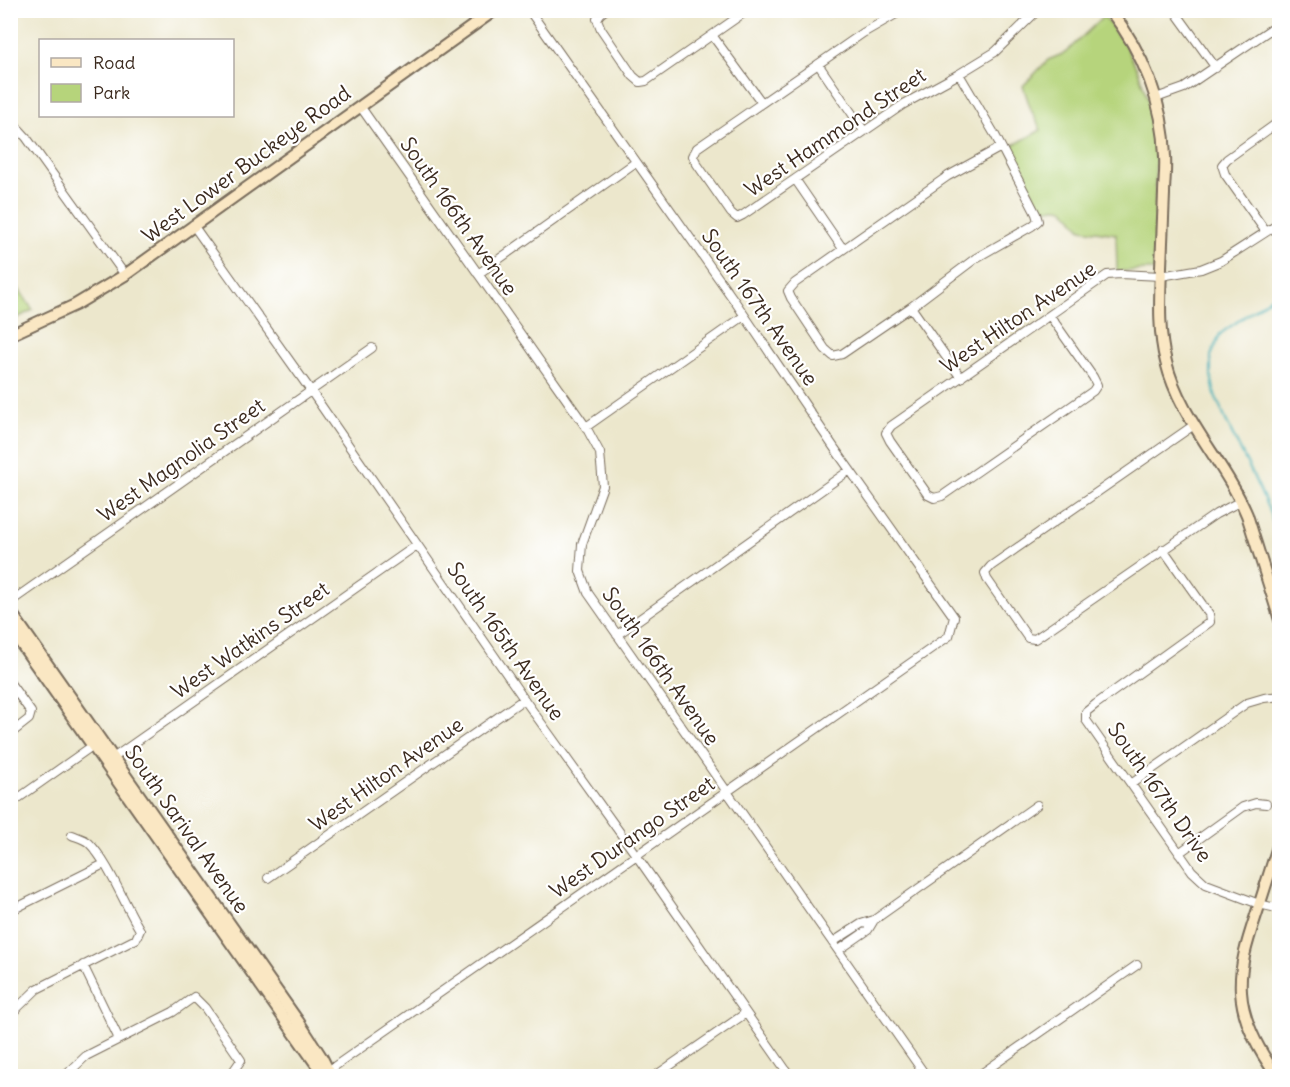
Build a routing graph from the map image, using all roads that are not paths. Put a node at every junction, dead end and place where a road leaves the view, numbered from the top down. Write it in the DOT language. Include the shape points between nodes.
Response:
graph roads {
  1 [pos="495,10"];
  2 [pos="529,10"];
  3 [pos="605,10"];
  4 [pos="748,10"];
  5 [pos="903,10"];
  6 [pos="1038,10"];
  7 [pos="1110,10"];
  8 [pos="1174,10"];
  9 [pos="1280,23"];
  10 [pos="712,35"];
  11 [pos="818,64"];
  12 [pos="1216,68"];
  13 [pos="959,74"];
  14 [pos="1156,98"];
  15 [pos="762,103"];
  16 [pos="360,106"];
  17 [pos="1280,121"];
  18 [pos="10,126"];
  19 [pos="864,131"];
  20 [pos="1000,147"];
  21 [pos="636,162"];
  22 [pos="795,179"];
  23 [pos="1280,223"];
  24 [pos="193,225"];
  25 [pos="1266,232"];
  26 [pos="843,249"];
  27 [pos="125,274"];
  28 [pos="478,274"];
  29 [pos="1161,276"];
  30 [pos="911,307"];
  31 [pos="744,316"];
  32 [pos="1050,316"];
  33 [pos="10,335"];
  34 [pos="372,348"];
  35 [pos="961,378"];
  36 [pos="311,391"];
  37 [pos="1194,425"];
  38 [pos="586,427"];
  39 [pos="850,470"];
  40 [pos="1241,501"];
  41 [pos="417,545"];
  42 [pos="1163,549"];
  43 [pos="10,602"];
  44 [pos="10,611"];
  45 [pos="1280,620"];
  46 [pos="952,627"];
  47 [pos="10,628"];
  48 [pos="617,635"];
  49 [pos="10,683"];
  50 [pos="1280,696"];
  51 [pos="524,699"];
  52 [pos="10,734"];
  53 [pos="95,741"];
  54 [pos="113,758"];
  55 [pos="109,770"];
  56 [pos="1131,784"];
  57 [pos="727,793"];
  58 [pos="10,804"];
  59 [pos="1266,804"];
  60 [pos="1037,805"];
  61 [pos="72,835"];
  62 [pos="1280,840"];
  63 [pos="1179,853"];
  64 [pos="636,855"];
  65 [pos="104,864"];
  66 [pos="268,878"];
  67 [pos="1259,904"];
  68 [pos="1280,909"];
  69 [pos="10,911"];
  70 [pos="874,920"];
  71 [pos="852,929"];
  72 [pos="858,937"];
  73 [pos="833,942"];
  74 [pos="839,950"];
  75 [pos="83,965"];
  76 [pos="1137,965"];
  77 [pos="746,1013"];
  78 [pos="10,1015"];
  79 [pos="119,1039"];
  80 [pos="329,1074"];
  81 [pos="64,1077"];
  82 [pos="225,1077"];
  83 [pos="655,1077"];
  84 [pos="790,1077"];
  85 [pos="926,1077"];
  86 [pos="978,1077"];
  87 [pos="1277,1077"];
  1 -- 16 [label="main road, West Lower Buckeye Road"];
  2 -- 21 [label="street, South 167th Avenue"];
  3 -- 10 [label="street" via="597,19 601,28 640,82"];
  4 -- 10 [label="street"];
  5 -- 11 [label="street"];
  6 -- 13 [label="street, West Hammond Street" via="995,52"];
  7 -- 14 [label="main road" via="1142,61"];
  8 -- 12 [label="street"];
  9 -- 12 [label="street"];
  10 -- 15 [label="street"];
  11 -- 15 [label="street"];
  11 -- 19 [label="street"];
  12 -- 14 [label="street" via="1184,88"];
  13 -- 19 [label="street, West Hammond Street"];
  13 -- 20 [label="street"];
  14 -- 29 [label="main road" via="1166,157"];
  15 -- 22 [label="street, West Hammond Street" via="697,148 693,156 737,218"];
  16 -- 24 [label="main road, West Lower Buckeye Road"];
  16 -- 28 [label="street, South 166th Avenue"];
  17 -- 25 [label="street" via="1222,165"];
  18 -- 27 [label="street" via="15,125 26,137"];
  19 -- 22 [label="street, West Hammond Street"];
  20 -- 26 [label="street" via="948,176"];
  20 -- 30 [label="street" via="1038,221 976,258"];
  21 -- 28 [label="street"];
  21 -- 31 [label="street, South 167th Avenue"];
  22 -- 26 [label="street"];
  23 -- 25 [label="street, West Hilton Avenue"];
  24 -- 27 [label="main road, West Lower Buckeye Road"];
  24 -- 36 [label="street, South 165th Avenue"];
  25 -- 29 [label="street, West Hilton Avenue" via="1221,261"];
  26 -- 30 [label="street" via="788,291 825,350 833,356 842,354"];
  27 -- 33 [label="main road, West Lower Buckeye Road" via="81,302"];
  28 -- 38 [label="street, South 166th Avenue"];
  29 -- 32 [label="street, West Hilton Avenue" via="1107,275"];
  29 -- 37 [label="main road" via="1160,330 1166,363"];
  30 -- 35 [label="street"];
  31 -- 38 [label="street"];
  31 -- 39 [label="street, South 167th Avenue"];
  32 -- 35 [label="street, West Hilton Avenue"];
  32 -- 35 [label="street, West Hilton Avenue" via="1097,385 961,483 934,498 928,495 886,433"];
  34 -- 36 [label="street, West Magnolia Street"];
  36 -- 41 [label="street, South 165th Avenue"];
  36 -- 43 [label="street, West Magnolia Street"];
  37 -- 40 [label="main road"];
  37 -- 42 [label="street" via="985,573 1028,638 1035,639"];
  38 -- 48 [label="street, South 166th Avenue" via="600,453 603,486 582,544 580,571 588,593"];
  39 -- 46 [label="street, South 167th Avenue" via="954,617"];
  39 -- 48 [label="street"];
  40 -- 42 [label="street"];
  40 -- 45 [label="main road"];
  41 -- 51 [label="street, South 165th Avenue"];
  41 -- 54 [label="street, West Watkins Street"];
  42 -- 56 [label="street, South 167th Drive" via="1209,614 1210,622 1086,712 1086,720"];
  44 -- 53 [label="main road, South Sarival Avenue"];
  46 -- 57 [label="street, West Durango Street" via="949,636"];
  47 -- 53 [label="main road, South Sarival Avenue"];
  48 -- 57 [label="street, South 166th Avenue"];
  49 -- 52 [label="street" via="31,712 29,719"];
  50 -- 56 [label="street" via="1247,703"];
  51 -- 64 [label="street, South 165th Avenue"];
  51 -- 66 [label="street, West Hilton Avenue"];
  53 -- 54 [label="main road, South Sarival Avenue"];
  53 -- 55 [label="main road, South Sarival Avenue"];
  53 -- 58 [label="street"];
  54 -- 55 [label="street"];
  54 -- 80 [label="main road, South Sarival Avenue" via="304,1030"];
  55 -- 80 [label="main road, South Sarival Avenue" via="316,1064"];
  56 -- 63 [label="street, South 167th Drive"];
  57 -- 64 [label="street, West Durango Street"];
  57 -- 73 [label="street, South 166th Avenue"];
  59 -- 63 [label="street" via="1243,807"];
  60 -- 70 [label="street"];
  61 -- 65 [label="street" via="87,841"];
  62 -- 67 [label="main road"];
  63 -- 67 [label="street, South 167th Drive" via="1206,884"];
  64 -- 77 [label="street, South 165th Avenue"];
  64 -- 80 [label="street, West Durango Street"];
  65 -- 69 [label="street"];
  65 -- 75 [label="street" via="140,930 136,939"];
  67 -- 68 [label="street, South 167th Drive"];
  67 -- 87 [label="main road" via="1242,964 1241,993 1253,1037"];
  70 -- 71 [label="street"];
  70 -- 72 [label="street"];
  71 -- 72 [label="street"];
  71 -- 73 [label="street"];
  72 -- 74 [label="street"];
  73 -- 74 [label="street, South 166th Avenue"];
  74 -- 85 [label="street, South 166th Avenue"];
  75 -- 78 [label="street" via="37,989"];
  75 -- 79 [label="street"];
  76 -- 86 [label="street"];
  77 -- 83 [label="street"];
  77 -- 84 [label="street, South 165th Avenue"];
  79 -- 81 [label="street" via="86,1056"];
  79 -- 82 [label="street" via="194,997 241,1060"];
}
